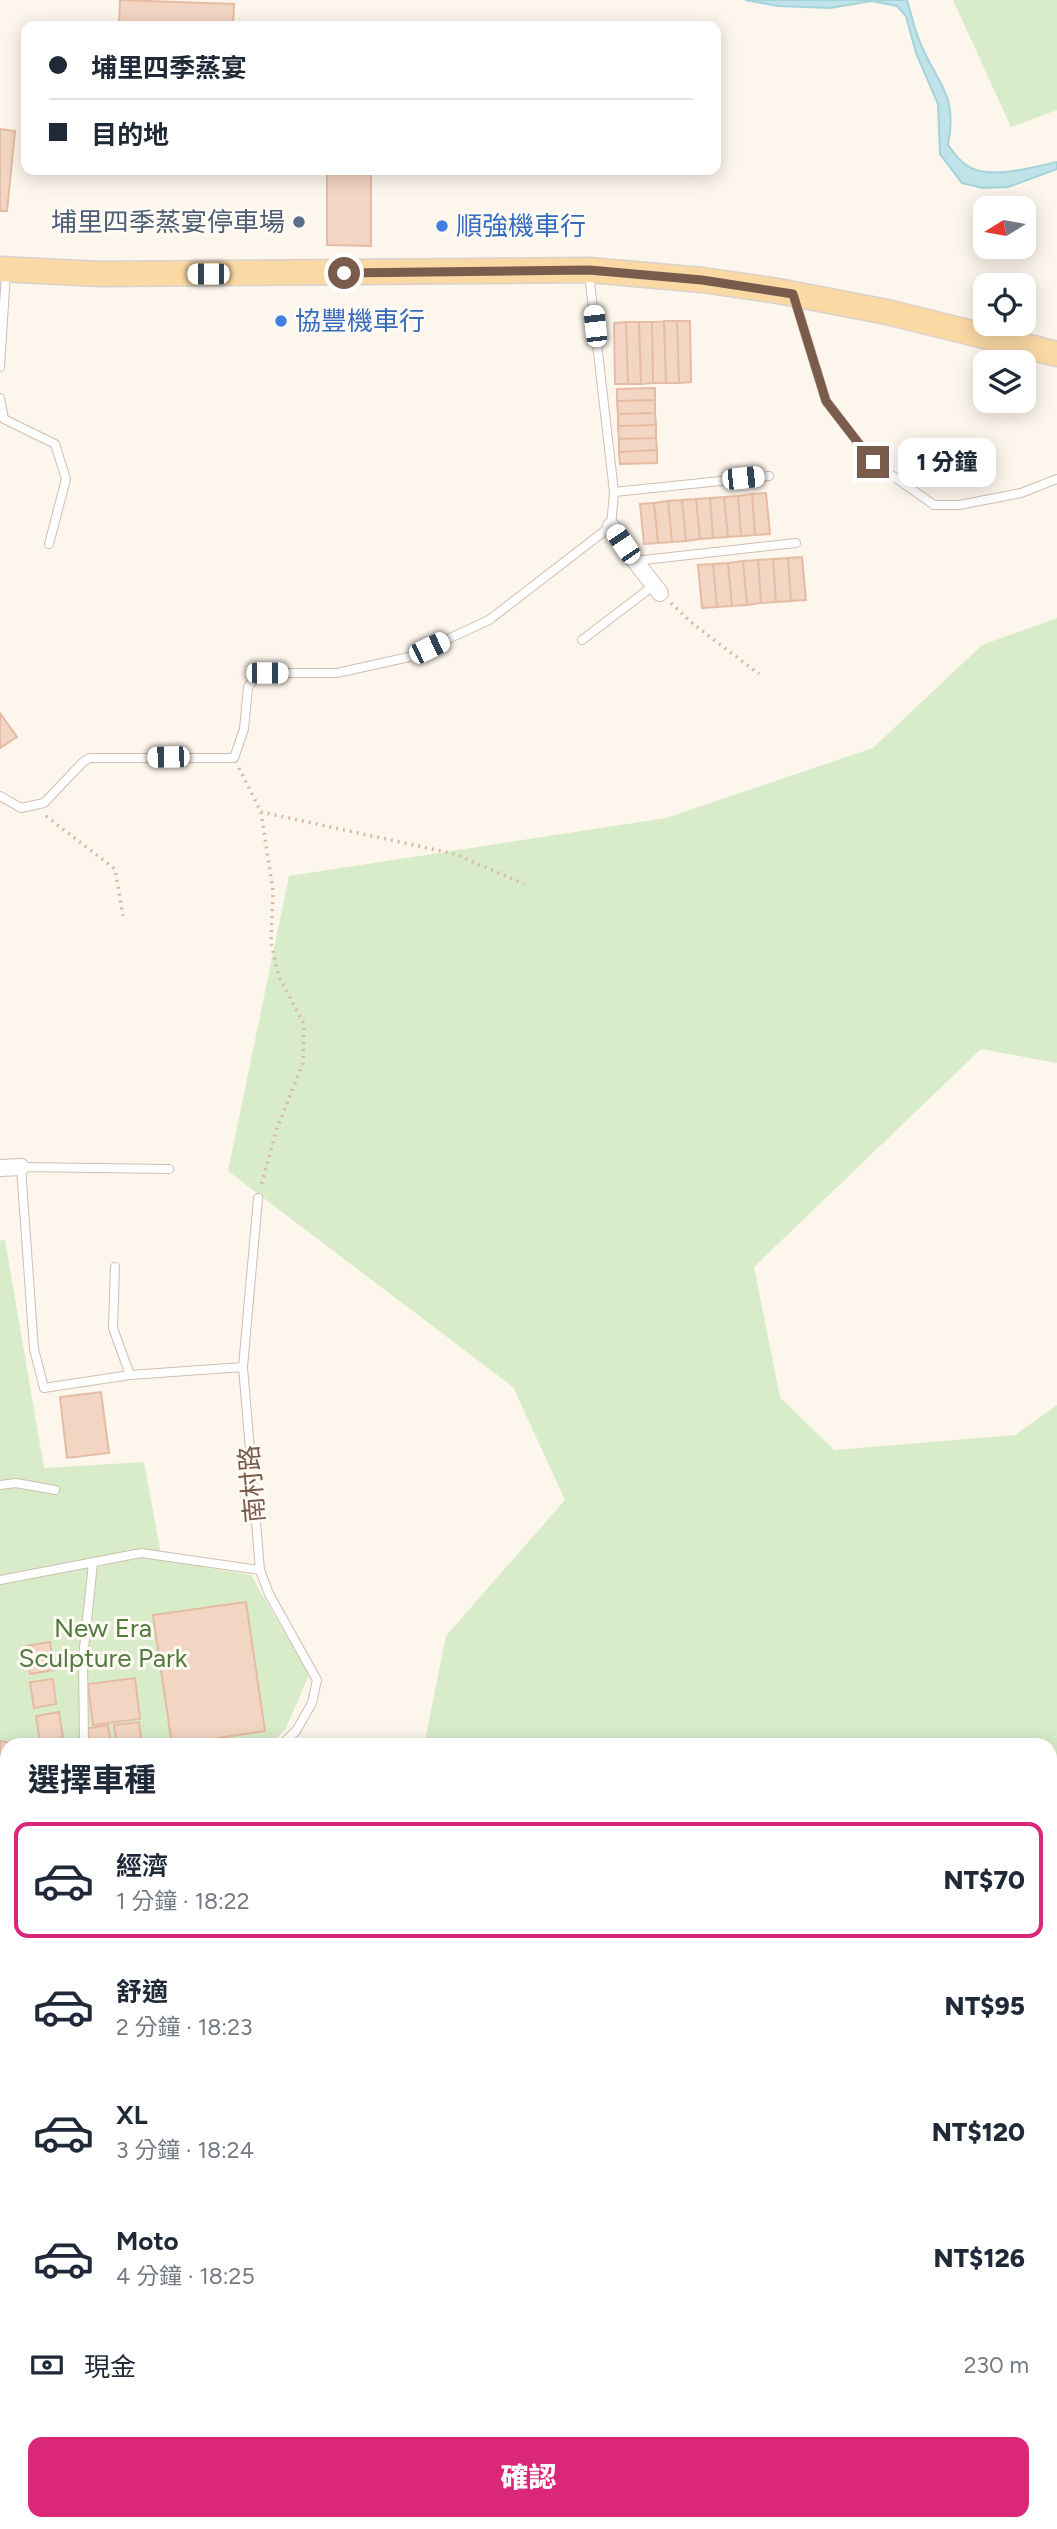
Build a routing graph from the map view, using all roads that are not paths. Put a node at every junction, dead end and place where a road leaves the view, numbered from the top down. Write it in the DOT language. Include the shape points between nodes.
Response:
graph roads {
  1 [pos="3,269"];
  2 [pos="589,270"];
  3 [pos="793,294"];
  4 [pos="1057,354"];
  5 [pos="0,367"];
  6 [pos="0,398"];
  7 [pos="769,476"];
  8 [pos="1057,479"];
  9 [pos="614,492"];
  10 [pos="611,526"];
  11 [pos="796,543"];
  12 [pos="49,544"];
  13 [pos="635,561"];
  14 [pos="657,589"];
  15 [pos="582,640"];
  16 [pos="0,796"];
  17 [pos="21,1167"];
  18 [pos="0,1168"];
  19 [pos="169,1169"];
  20 [pos="258,1198"];
  21 [pos="114,1267"];
  22 [pos="243,1367"];
  23 [pos="130,1375"];
  24 [pos="0,1485"];
  25 [pos="55,1490"];
  26 [pos="93,1563"];
  27 [pos="260,1570"];
  28 [pos="0,1580"];
  29 [pos="84,1738"];
  30 [pos="288,1738"];
  1 -- 2 [label="main road" via="99,274"];
  1 -- 5 [label="lane"];
  2 -- 3 [label="main road"];
  2 -- 9 [label="lane"];
  3 -- 4 [label="main road"];
  3 -- 8 [label="lane" via="826,401 873,462 934,505 1021,493"];
  6 -- 12 [label="lane" via="4,419 55,444 66,479"];
  7 -- 9 [label="lane"];
  9 -- 10 [label="lane"];
  10 -- 13 [label="street"];
  10 -- 16 [label="lane" via="489,620 409,657 337,673 267,673 255,678 248,687 244,729 234,758 90,758 44,803 21,808"];
  11 -- 13 [label="lane"];
  13 -- 14 [label="street"];
  14 -- 15 [label="lane"];
  17 -- 18 [label="street"];
  17 -- 19 [label="lane"];
  17 -- 23 [label="lane" via="34,1349 44,1388"];
  20 -- 22 [label="lane, 南村路"];
  21 -- 23 [label="lane" via="113,1328"];
  22 -- 23 [label="lane"];
  22 -- 27 [label="lane, 南村路"];
  24 -- 25 [label="lane"];
  26 -- 27 [label="lane" via="141,1553"];
  26 -- 28 [label="lane"];
  26 -- 29 [label="lane" via="83,1658"];
  27 -- 30 [label="lane, 南村路" via="317,1680 312,1703"];
}
